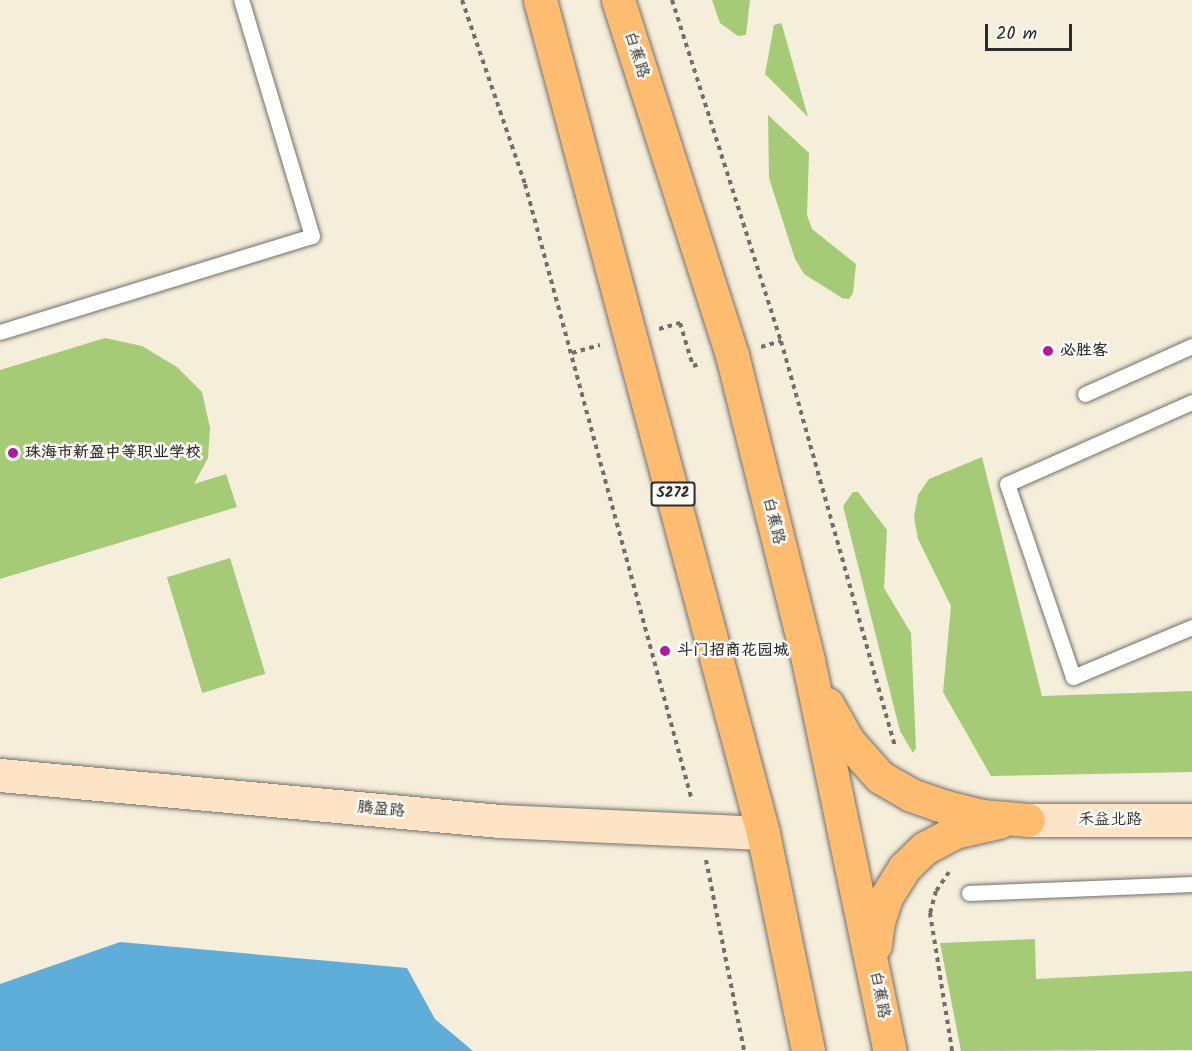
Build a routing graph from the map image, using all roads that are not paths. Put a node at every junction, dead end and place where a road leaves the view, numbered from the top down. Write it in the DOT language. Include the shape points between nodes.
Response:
graph roads {
  1 [pos="241,0"];
  2 [pos="540,0"];
  3 [pos="618,0"];
  4 [pos="0,332"];
  5 [pos="1192,346"];
  6 [pos="1085,394"];
  7 [pos="1192,402"];
  8 [pos="1192,627"];
  9 [pos="808,660"];
  10 [pos="0,775"];
  11 [pos="1028,820"];
  12 [pos="1192,820"];
  13 [pos="763,832"];
  14 [pos="1192,884"];
  15 [pos="969,893"];
  16 [pos="876,976"];
  17 [pos="808,1051"];
  18 [pos="890,1051"];
  1 -- 4 [label="lane" via="312,236"];
  2 -- 13 [label="main road, S272"];
  3 -- 9 [label="main road, 白蕉路" via="732,355"];
  5 -- 6 [label="lane"];
  7 -- 8 [label="lane" via="1008,484 1073,677"];
  9 -- 11 [label="main road" via="848,741 880,777 910,795 946,807 982,816"];
  9 -- 16 [label="main road, 白蕉路"];
  10 -- 13 [label="street, 腾盈路" via="500,821"];
  11 -- 12 [label="street, 禾益北路"];
  11 -- 16 [label="main road" via="989,823 955,832 925,848 904,868 886,897 878,922"];
  13 -- 17 [label="main road, S272"];
  14 -- 15 [label="lane"];
  16 -- 18 [label="main road, 白蕉路"];
}
